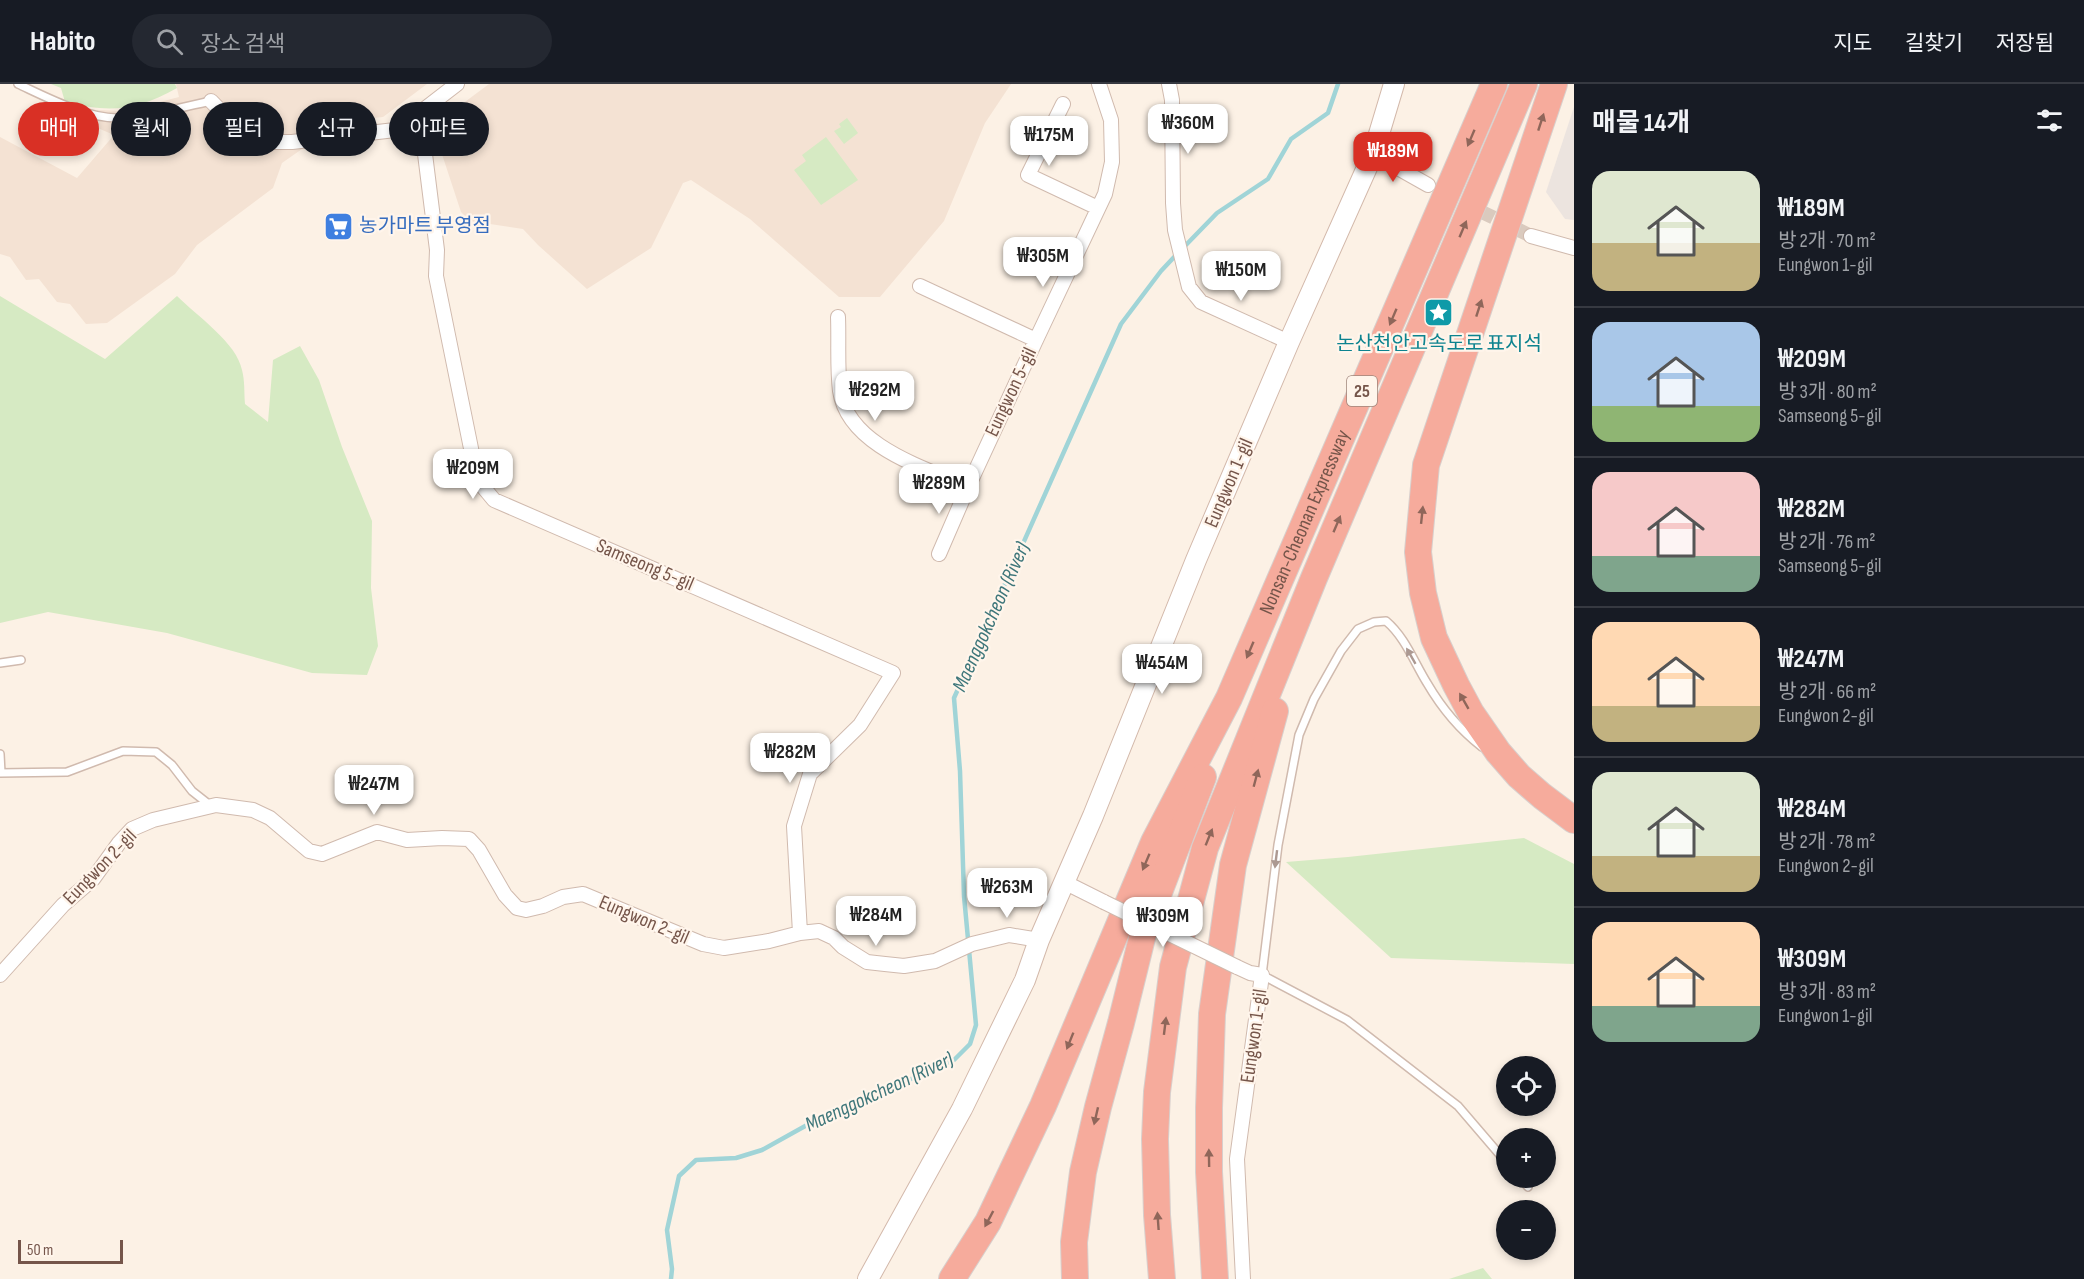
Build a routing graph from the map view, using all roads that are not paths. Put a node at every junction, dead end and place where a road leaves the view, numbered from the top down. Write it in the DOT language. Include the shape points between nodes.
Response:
graph roads {
  1 [pos="18,84"];
  2 [pos="457,84"];
  3 [pos="1099,84"];
  4 [pos="1169,84"];
  5 [pos="1394,84"];
  6 [pos="1494,84"];
  7 [pos="1524,84"];
  8 [pos="1554,84"];
  9 [pos="211,101"];
  10 [pos="434,102"];
  11 [pos="1063,104"];
  12 [pos="389,131"];
  13 [pos="1373,154"];
  14 [pos="426,156"];
  15 [pos="1428,185"];
  16 [pos="1098,208"];
  17 [pos="1531,236"];
  18 [pos="1574,248"];
  19 [pos="920,286"];
  20 [pos="838,317"];
  21 [pos="1036,340"];
  22 [pos="1289,342"];
  23 [pos="968,488"];
  24 [pos="939,554"];
  25 [pos="1314,578"];
  26 [pos="21,660"];
  27 [pos="0,663"];
  28 [pos="1229,698"];
  29 [pos="0,754"];
  30 [pos="1,772"];
  31 [pos="1520,776"];
  32 [pos="211,806"];
  33 [pos="1574,820"];
  34 [pos="1064,882"];
  35 [pos="800,933"];
  36 [pos="1039,940"];
  37 [pos="0,975"];
  38 [pos="1262,975"];
  39 [pos="1496,1151"];
  40 [pos="868,1279"];
  41 [pos="952,1279"];
  42 [pos="1075,1279"];
  43 [pos="1162,1279"];
  44 [pos="1215,1279"];
  45 [pos="1243,1279"];
  1 -- 9 [label="lane" via="66,106 118,118"];
  2 -- 10 [label="street"];
  3 -- 16 [label="street, Eungwon 5-gil" via="1111,120 1112,162 1106,194"];
  4 -- 22 [label="street" via="1175,231 1189,287 1201,302"];
  5 -- 13 [label="street, Eungwon 1-gil"];
  6 -- 28 [label="highway, Nonsan-Cheonan Expressway / 25, one-way"];
  25 -- 7 [label="highway, Nonsan-Cheonan Expressway / 25, one-way"];
  31 -- 8 [label="highway, one-way" via="1486,736 1456,686 1434,638 1418,552 1426,465"];
  9 -- 12 [label="street" via="246,137 260,142"];
  11 -- 16 [label="street" via="1028,175"];
  13 -- 15 [label="street"];
  13 -- 22 [label="street, Eungwon 1-gil"];
  14 -- 35 [label="street, Samseong 5-gil" via="437,250 436,276 476,473 489,495 893,673 860,725 810,774 794,826"];
  16 -- 21 [label="street, Eungwon 5-gil"];
  17 -- 18 [label="street"];
  19 -- 21 [label="street, Eungwon 5-gil"];
  20 -- 23 [label="street" via="841,392 848,413 866,436 883,449"];
  21 -- 23 [label="street, Eungwon 5-gil"];
  22 -- 34 [label="street, Eungwon 1-gil"];
  23 -- 24 [label="street, Eungwon 5-gil"];
  43 -- 25 [label="highway, one-way" via="1156,1092 1173,967 1205,848"];
  44 -- 25 [label="highway, one-way" via="1209,1108 1212,1014 1224,923 1233,865"];
  26 -- 27 [label="lane"];
  28 -- 41 [label="highway, one-way" via="1154,842 1043,1106 988,1222"];
  28 -- 42 [label="highway, one-way" via="1143,934 1083,1172 1074,1242"];
  29 -- 30 [label="lane"];
  30 -- 32 [label="lane" via="67,772 123,751 156,752"];
  31 -- 33 [label="highway"];
  31 -- 38 [label="lane, one-way" via="1458,725 1428,685 1396,630 1386,621 1358,629 1314,699 1299,735 1278,845"];
  32 -- 35 [label="street, Eungwon 2-gil" via="253,810 270,818 309,850 322,854 377,832 407,840 469,839 511,904 526,910 582,894 692,940 724,948"];
  32 -- 37 [label="street, Eungwon 2-gil" via="132,829 93,879 63,905"];
  34 -- 36 [label="street, Eungwon 1-gil"];
  34 -- 38 [label="street, Eungwon 1-gil, bridge" via="1237,967"];
  35 -- 36 [label="street, Eungwon 2-gil" via="819,932 834,938 867,962 904,966 936,961 971,945 1009,935"];
  36 -- 40 [label="street, Eungwon 1-gil" via="1025,980 962,1109"];
  38 -- 39 [label="lane" via="1347,1020 1458,1107"];
  38 -- 45 [label="street, Eungwon 1-gil" via="1237,1159"];
}
